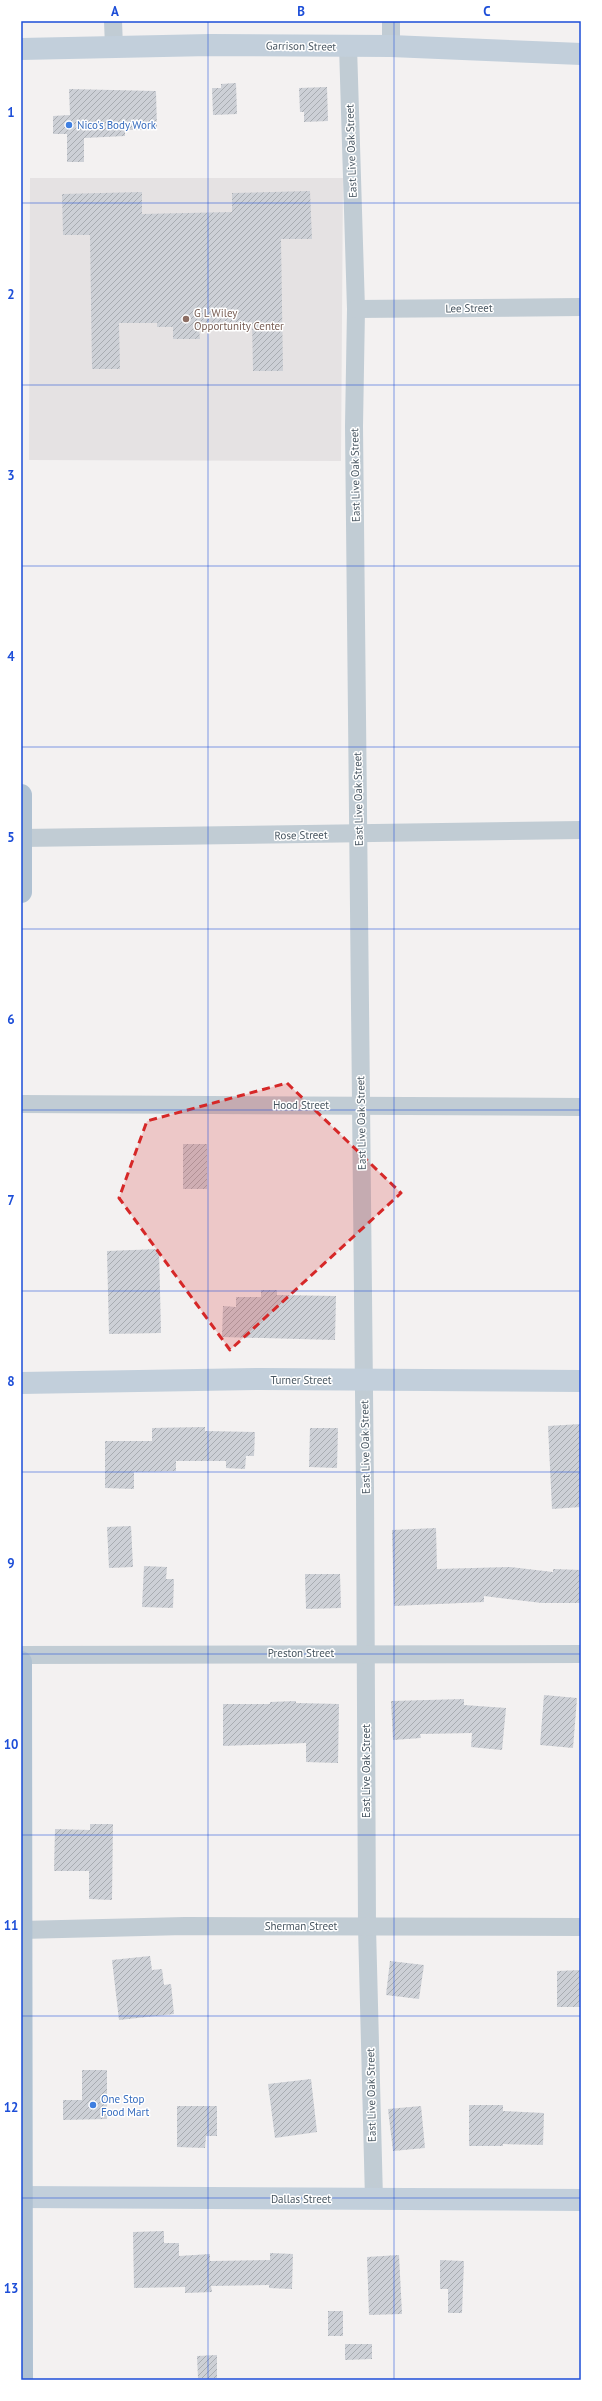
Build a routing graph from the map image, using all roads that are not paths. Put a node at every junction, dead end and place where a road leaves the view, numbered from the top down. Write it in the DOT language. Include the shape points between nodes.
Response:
graph roads {
  1 [pos="113,21"];
  2 [pos="391,21"];
  3 [pos="348,46"];
  4 [pos="391,46"];
  5 [pos="114,47"];
  6 [pos="21,49"];
  7 [pos="581,54"];
  8 [pos="581,307"];
  9 [pos="356,309"];
  10 [pos="21,795"];
  11 [pos="581,830"];
  12 [pos="358,835"];
  13 [pos="21,838"];
  14 [pos="21,892"];
  15 [pos="21,1104"];
  16 [pos="361,1105"];
  17 [pos="581,1107"];
  18 [pos="364,1380"];
  19 [pos="581,1381"];
  20 [pos="21,1383"];
  21 [pos="366,1653"];
  22 [pos="581,1654"];
  23 [pos="21,1655"];
  24 [pos="21,1662"];
  25 [pos="367,1927"];
  26 [pos="581,1927"];
  27 [pos="21,1930"];
  28 [pos="22,2197"];
  29 [pos="374,2199"];
  30 [pos="581,2200"];
  31 [pos="22,2380"];
  1 -- 5 [label="street"];
  2 -- 4 [label="street"];
  3 -- 4 [label="street, Garrison Street"];
  3 -- 5 [label="street, Garrison Street"];
  3 -- 9 [label="street, East Live Oak Street"];
  4 -- 7 [label="street, Garrison Street"];
  5 -- 6 [label="street, Garrison Street"];
  8 -- 9 [label="street, Lee Street"];
  9 -- 12 [label="street, East Live Oak Street" via="354,434"];
  10 -- 13 [label="main road"];
  11 -- 12 [label="street, Rose Street"];
  12 -- 13 [label="street, Rose Street"];
  12 -- 16 [label="street, East Live Oak Street"];
  13 -- 14 [label="main road"];
  15 -- 16 [label="street, Hood Street"];
  16 -- 17 [label="street, Hood Street"];
  16 -- 18 [label="street, East Live Oak Street"];
  18 -- 19 [label="street, Turner Street"];
  18 -- 20 [label="street, Turner Street"];
  18 -- 21 [label="street, East Live Oak Street"];
  21 -- 22 [label="street, Preston Street"];
  21 -- 23 [label="street, Preston Street"];
  21 -- 25 [label="street, East Live Oak Street"];
  24 -- 27 [label="main road"];
  25 -- 26 [label="street, Sherman Street"];
  25 -- 27 [label="street, Sherman Street" via="185,1926"];
  25 -- 29 [label="street, East Live Oak Street"];
  27 -- 28 [label="main road"];
  28 -- 29 [label="street, Dallas Street"];
  28 -- 31 [label="main road"];
  29 -- 30 [label="street, Dallas Street"];
}
